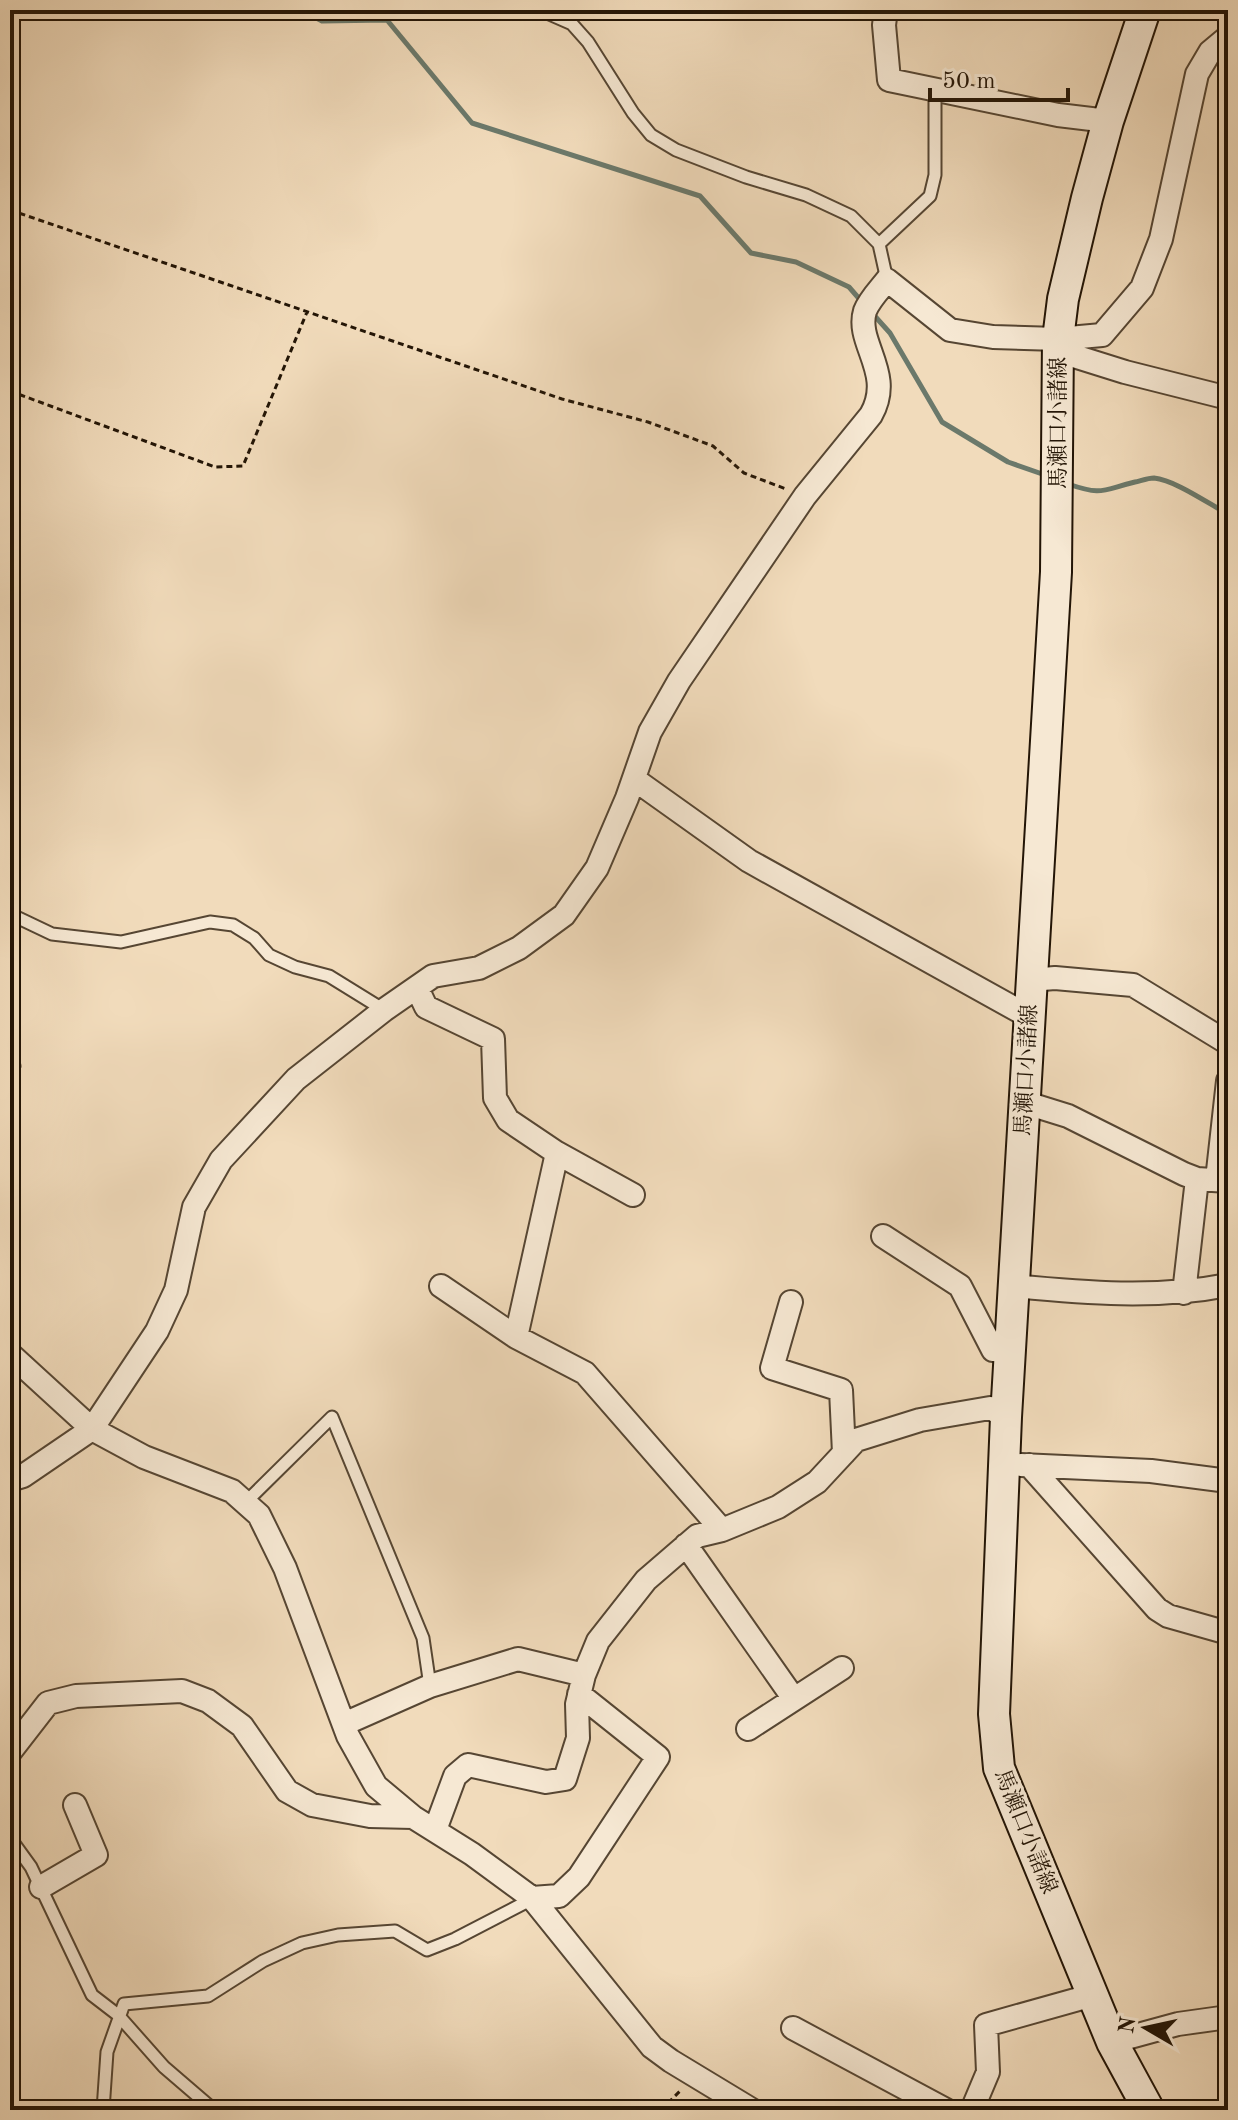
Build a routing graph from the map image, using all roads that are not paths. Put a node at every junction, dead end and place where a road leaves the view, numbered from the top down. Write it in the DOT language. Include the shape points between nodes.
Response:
graph roads {
  1 [pos="540,10"];
  2 [pos="886,10"];
  3 [pos="1145,10"];
  4 [pos="1228,37"];
  5 [pos="935,89"];
  6 [pos="1108,121"];
  7 [pos="879,244"];
  8 [pos="887,280"];
  9 [pos="1058,345"];
  10 [pos="1228,398"];
  11 [pos="634,779"];
  12 [pos="10,914"];
  13 [pos="1030,980"];
  14 [pos="417,988"];
  15 [pos="384,1010"];
  16 [pos="1028,1016"];
  17 [pos="1228,1043"];
  18 [pos="1228,1081"];
  19 [pos="1023,1102"];
  20 [pos="557,1153"];
  21 [pos="1214,1180"];
  22 [pos="633,1195"];
  23 [pos="883,1236"];
  24 [pos="1228,1285"];
  25 [pos="441,1286"];
  26 [pos="1013,1286"];
  27 [pos="1184,1293"];
  28 [pos="791,1302"];
  29 [pos="516,1337"];
  30 [pos="1010,1351"];
  31 [pos="10,1354"];
  32 [pos="1006,1417"];
  33 [pos="92,1429"];
  34 [pos="844,1453"];
  35 [pos="1016,1464"];
  36 [pos="10,1480"];
  37 [pos="1228,1481"];
  38 [pos="245,1503"];
  39 [pos="722,1530"];
  40 [pos="686,1545"];
  41 [pos="1228,1633"];
  42 [pos="842,1668"];
  43 [pos="582,1685"];
  44 [pos="430,1686"];
  45 [pos="794,1699"];
  46 [pos="344,1724"];
  47 [pos="748,1729"];
  48 [pos="10,1752"];
  49 [pos="75,1805"];
  50 [pos="413,1817"];
  51 [pos="435,1830"];
  52 [pos="10,1838"];
  53 [pos="41,1887"];
  54 [pos="532,1898"];
  55 [pos="1093,1995"];
  56 [pos="118,2015"];
  57 [pos="1228,2017"];
  58 [pos="793,2028"];
  59 [pos="1112,2042"];
  60 [pos="103,2110"];
  61 [pos="214,2110"];
  62 [pos="752,2110"];
  63 [pos="946,2110"];
  64 [pos="972,2110"];
  65 [pos="1149,2110"];
  1 -- 7 [label="lane" via="572,24 588,42 651,135 676,150 851,216"];
  2 -- 5 [label="street" via="889,80"];
  3 -- 6 [label="main road, 馬瀬口小諸線"];
  4 -- 9 [label="street" via="1210,52 1197,74 1161,239 1142,288 1102,335"];
  5 -- 6 [label="street"];
  5 -- 7 [label="lane" via="935,175 930,196"];
  6 -- 9 [label="main road, 馬瀬口小諸線" via="1063,299"];
  7 -- 8 [label="lane"];
  8 -- 9 [label="street" via="950,330"];
  8 -- 11 [label="street" via="863,321 880,385 879,401 805,496 679,681 650,732"];
  9 -- 10 [label="street" via="1125,372"];
  9 -- 13 [label="main road, 馬瀬口小諸線" via="1056,572"];
  11 -- 14 [label="street" via="597,868 564,915 519,948 479,968 433,976"];
  11 -- 16 [label="street" via="749,861"];
  12 -- 15 [label="lane" via="52,934 121,942 210,922 233,925 269,955 329,976"];
  13 -- 16 [label="main road, 馬瀬口小諸線"];
  13 -- 17 [label="street" via="1133,985"];
  14 -- 15 [label="street"];
  14 -- 20 [label="street" via="426,1007 493,1039 495,1098 508,1120"];
  15 -- 33 [label="street" via="296,1079 221,1160 194,1207 176,1290 157,1331"];
  16 -- 19 [label="main road, 馬瀬口小諸線"];
  18 -- 21 [label="street"];
  19 -- 21 [label="street" via="1068,1116"];
  19 -- 26 [label="main road, 馬瀬口小諸線"];
  20 -- 22 [label="street"];
  20 -- 29 [label="street"];
  21 -- 27 [label="street"];
  23 -- 30 [label="street" via="960,1286 993,1350"];
  24 -- 27 [label="street"];
  25 -- 29 [label="street"];
  26 -- 27 [label="street" via="1095,1294"];
  26 -- 30 [label="main road, 馬瀬口小諸線"];
  28 -- 34 [label="street" via="772,1368 841,1390"];
  29 -- 39 [label="street" via="585,1373"];
  30 -- 32 [label="main road, 馬瀬口小諸線"];
  31 -- 33 [label="street"];
  32 -- 34 [label="street" via="990,1408 920,1420 856,1440"];
  32 -- 35 [label="main road, 馬瀬口小諸線"];
  33 -- 36 [label="street"];
  33 -- 38 [label="street" via="144,1457 232,1491"];
  34 -- 39 [label="street" via="817,1482"];
  35 -- 37 [label="street"];
  35 -- 41 [label="street" via="1157,1609"];
  35 -- 55 [label="main road, 馬瀬口小諸線" via="994,1714 999,1768"];
  38 -- 44 [label="lane" via="332,1417 423,1638"];
  38 -- 46 [label="street" via="259,1515 285,1568"];
  39 -- 40 [label="street" via="697,1536"];
  40 -- 43 [label="street" via="646,1580 598,1641"];
  40 -- 45 [label="street"];
  42 -- 45 [label="street"];
  43 -- 44 [label="street" via="518,1659"];
  43 -- 51 [label="street" via="578,1738 565,1779 546,1782 468,1765 455,1776"];
  43 -- 54 [label="street" via="658,1757 579,1877 559,1896"];
  44 -- 46 [label="street"];
  45 -- 47 [label="street"];
  46 -- 50 [label="street" via="376,1786"];
  48 -- 50 [label="street" via="48,1703 76,1696 182,1691 208,1701 242,1726 287,1791 312,1805 370,1816"];
  49 -- 53 [label="street" via="96,1855"];
  50 -- 51 [label="street"];
  51 -- 54 [label="street"];
  52 -- 53 [label="lane"];
  53 -- 56 [label="lane" via="92,1995"];
  54 -- 56 [label="lane" via="427,1950 395,1931 338,1935 302,1943 263,1961 208,1996 124,2004"];
  54 -- 62 [label="street" via="652,2047"];
  55 -- 59 [label="main road, 馬瀬口小諸線"];
  55 -- 64 [label="street" via="986,2025 988,2072"];
  56 -- 60 [label="lane" via="107,2052"];
  56 -- 61 [label="lane" via="164,2067"];
  57 -- 59 [label="street"];
  58 -- 63 [label="street"];
  59 -- 65 [label="main road, 馬瀬口小諸線"];
}
